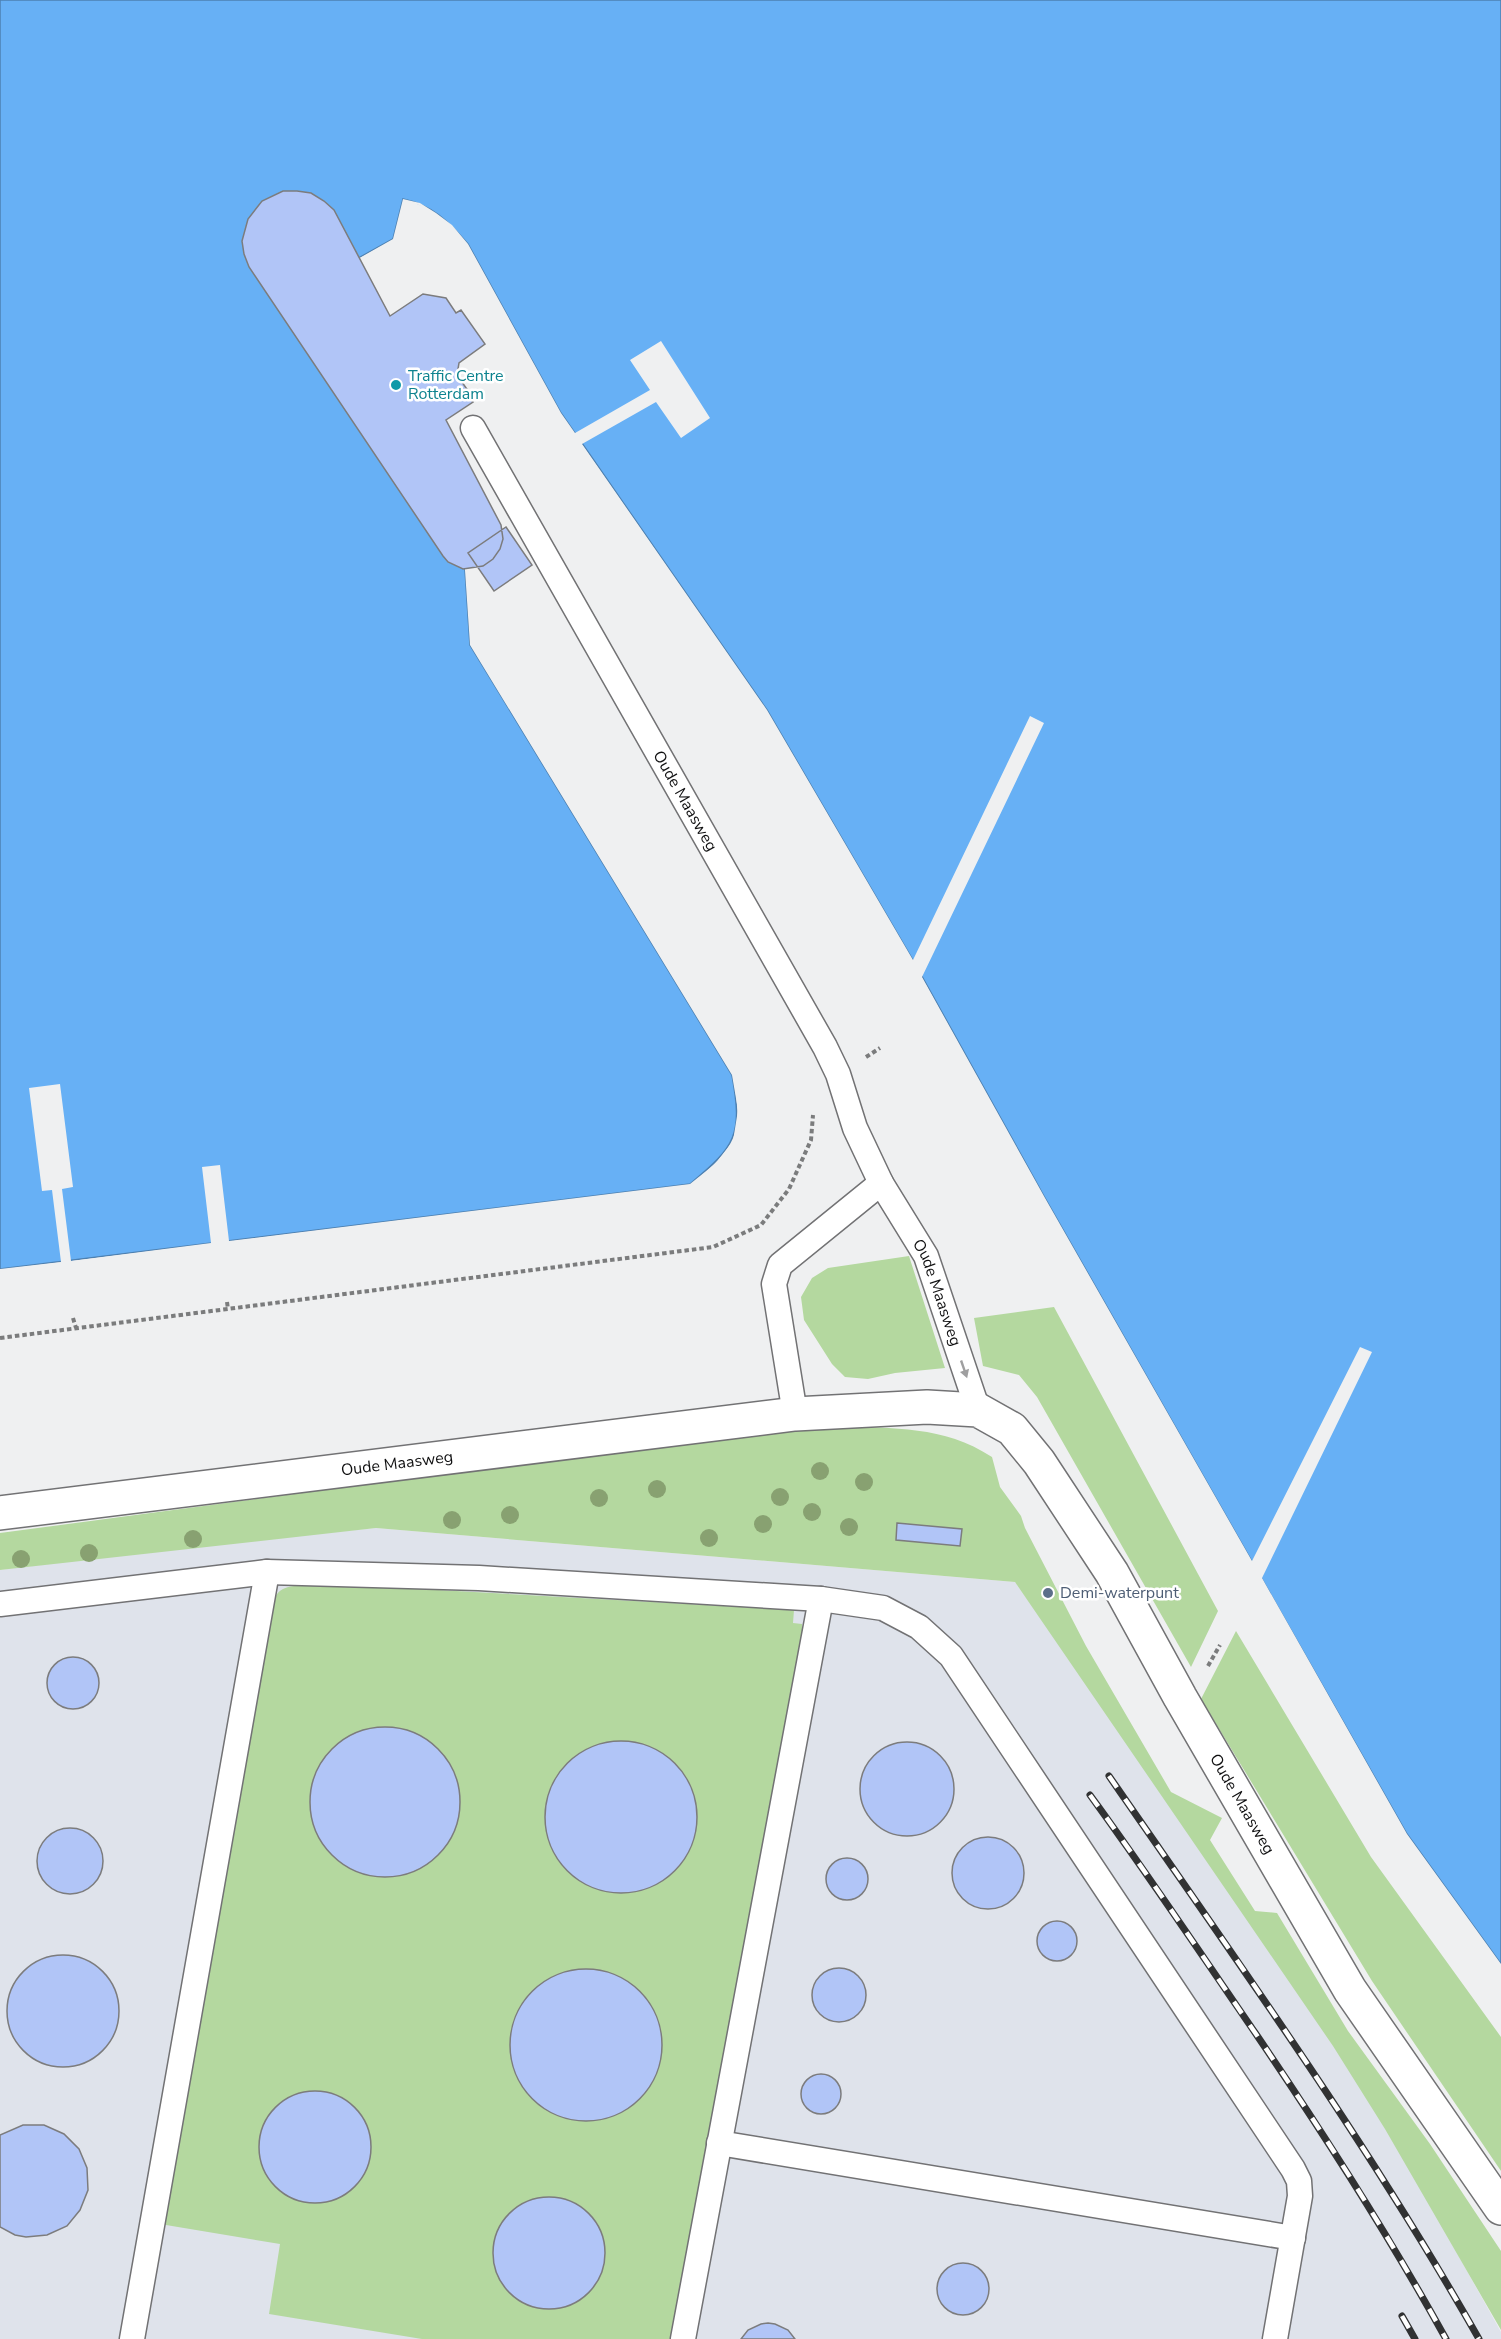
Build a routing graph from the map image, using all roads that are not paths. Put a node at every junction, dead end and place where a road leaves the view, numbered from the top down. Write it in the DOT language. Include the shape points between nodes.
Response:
graph roads {
  1 [pos="473,428"];
  2 [pos="881,1183"];
  3 [pos="978,1410"];
  4 [pos="795,1414"];
  5 [pos="0,1513"];
  6 [pos="267,1572"];
  7 [pos="821,1599"];
  8 [pos="0,1604"];
  9 [pos="719,2143"];
  10 [pos="1501,2208"];
  11 [pos="1293,2238"];
  12 [pos="132,2339"];
  13 [pos="683,2339"];
  14 [pos="1275,2339"];
  1 -- 2 [label="lane, Oude Maasweg" via="825,1047 855,1128"];
  2 -- 3 [label="lane, Oude Maasweg, one-way" via="926,1256"];
  2 -- 4 [label="lane" via="780,1265 774,1284"];
  3 -- 4 [label="street, Oude Maasweg" via="927,1407"];
  3 -- 10 [label="street, Oude Maasweg" via="1012,1428 1112,1573 1350,1990"];
  4 -- 5 [label="street, Oude Maasweg"];
  6 -- 7 [label="lane" via="479,1578"];
  6 -- 8 [label="lane"];
  6 -- 12 [label="lane"];
  7 -- 9 [label="lane"];
  7 -- 11 [label="lane" via="883,1608 919,1627 951,1656 1293,2169 1300,2196"];
  9 -- 11 [label="lane"];
  9 -- 13 [label="lane"];
  11 -- 14 [label="lane"];
}
